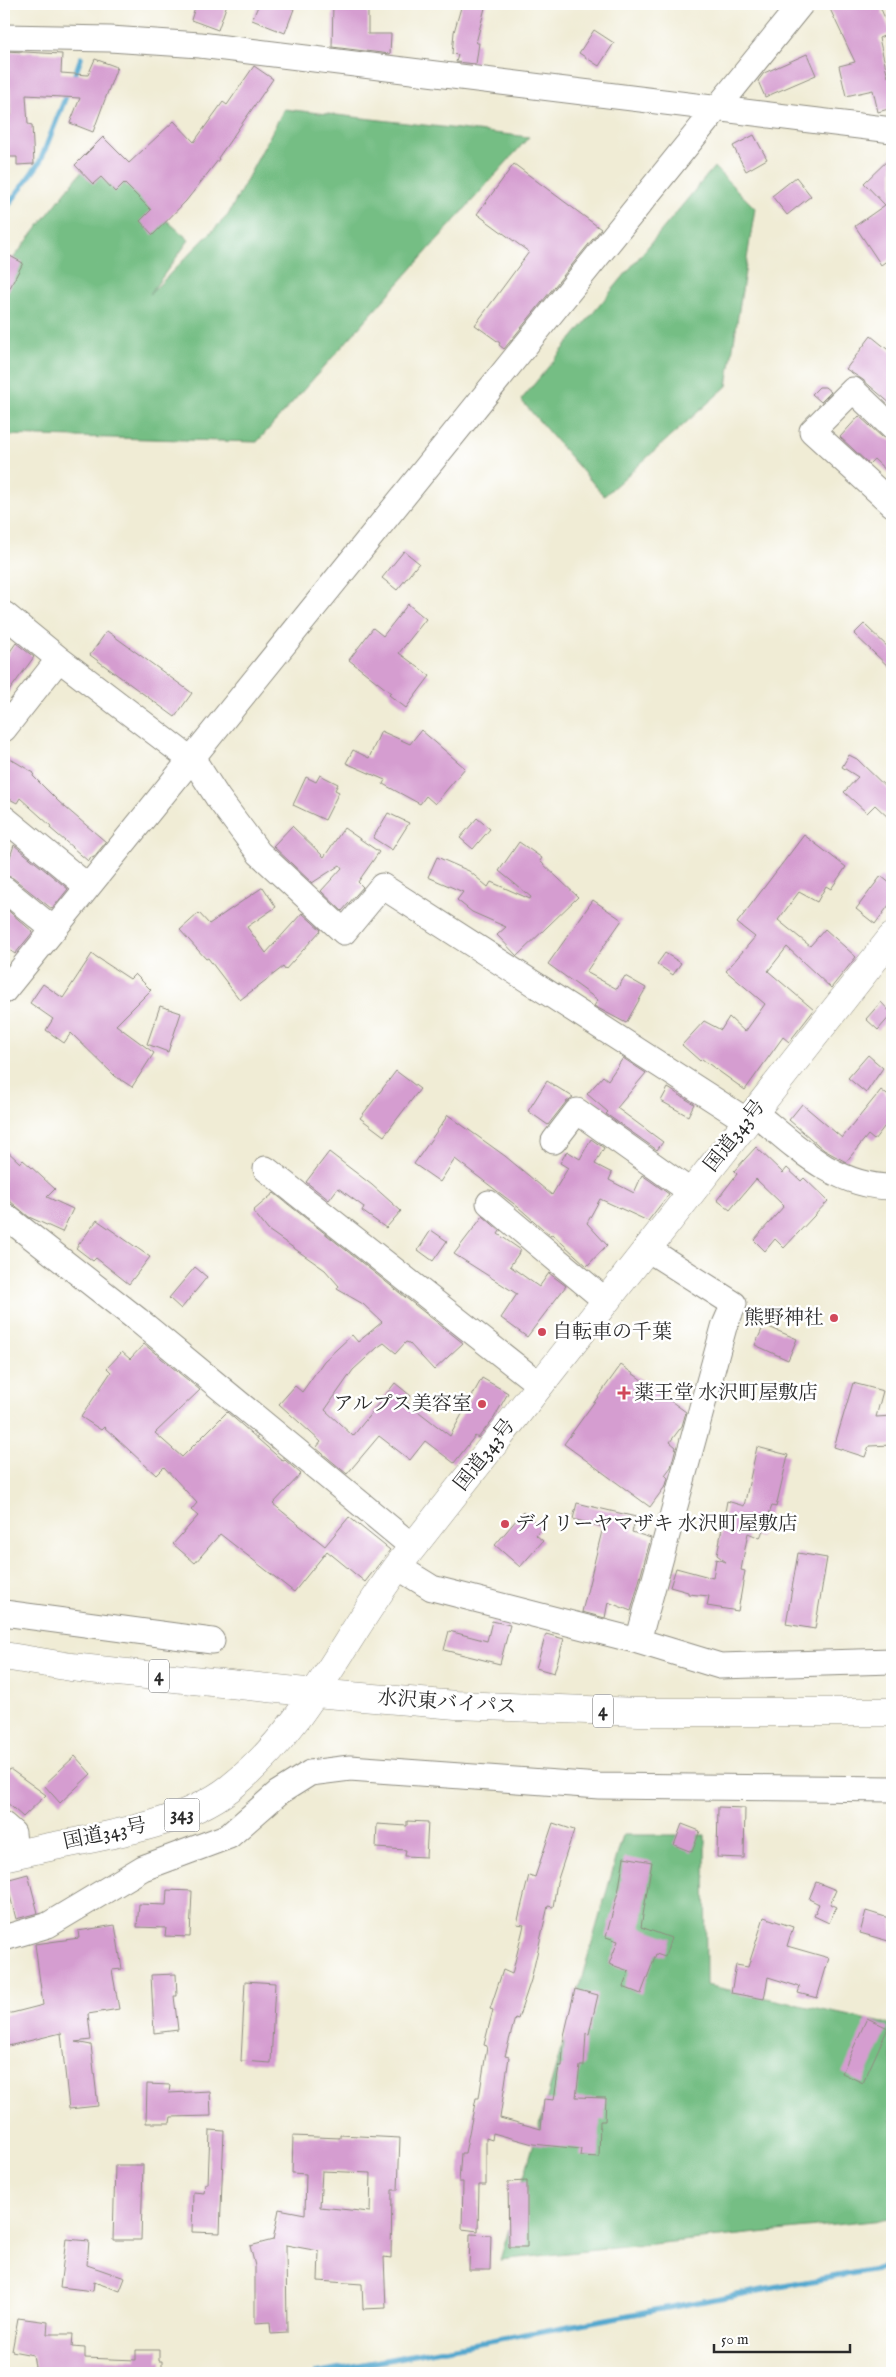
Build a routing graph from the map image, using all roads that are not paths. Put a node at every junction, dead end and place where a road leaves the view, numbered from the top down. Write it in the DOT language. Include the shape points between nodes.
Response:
graph roads {
  1 [pos="801,4"];
  2 [pos="4,37"];
  3 [pos="716,108"];
  4 [pos="892,130"];
  5 [pos="892,427"];
  6 [pos="892,504"];
  7 [pos="4,614"];
  8 [pos="59,659"];
  9 [pos="4,729"];
  10 [pos="190,759"];
  11 [pos="4,818"];
  12 [pos="87,886"];
  13 [pos="4,889"];
  14 [pos="53,929"];
  15 [pos="892,937"];
  16 [pos="4,991"];
  17 [pos="750,1116"];
  18 [pos="554,1141"];
  19 [pos="266,1169"];
  20 [pos="892,1187"];
  21 [pos="691,1192"];
  22 [pos="489,1203"];
  23 [pos="4,1216"];
  24 [pos="646,1248"];
  25 [pos="606,1301"];
  26 [pos="540,1385"];
  27 [pos="405,1557"];
  28 [pos="4,1613"];
  29 [pos="212,1641"];
  30 [pos="638,1641"];
  31 [pos="4,1656"];
  32 [pos="892,1661"];
  33 [pos="315,1693"];
  34 [pos="892,1712"];
  35 [pos="892,1789"];
  36 [pos="4,1825"];
  37 [pos="9,1856"];
  38 [pos="4,1938"];
  1 -- 3 [label="street"];
  2 -- 3 [label="street" via="110,39 200,46"];
  3 -- 4 [label="street"];
  3 -- 10 [label="street"];
  5 -- 6 [label="street" via="853,390 812,431"];
  7 -- 8 [label="street"];
  8 -- 9 [label="street"];
  8 -- 10 [label="street"];
  10 -- 12 [label="street"];
  10 -- 17 [label="street" via="259,853 344,932 382,886"];
  11 -- 12 [label="street"];
  12 -- 14 [label="street"];
  13 -- 14 [label="street"];
  14 -- 16 [label="street"];
  15 -- 17 [label="highway, 国道343号 / 343"];
  17 -- 20 [label="street" via="841,1177 868,1185"];
  17 -- 21 [label="highway, 国道343号 / 343"];
  18 -- 21 [label="street" via="577,1112"];
  19 -- 26 [label="street"];
  21 -- 24 [label="highway, 国道343号 / 343"];
  22 -- 25 [label="street"];
  23 -- 27 [label="street" via="138,1320"];
  24 -- 25 [label="highway, 国道343号 / 343"];
  24 -- 30 [label="street" via="734,1304 724,1328"];
  25 -- 26 [label="highway, 国道343号 / 343"];
  26 -- 27 [label="highway, 国道343号 / 343"];
  27 -- 30 [label="street" via="432,1588"];
  27 -- 33 [label="highway, 国道343号 / 343"];
  28 -- 29 [label="street"];
  30 -- 32 [label="street" via="720,1666"];
  31 -- 33 [label="highway, 水沢東バイパス / 4" via="71,1667"];
  33 -- 34 [label="highway, 水沢東バイパス / 4" via="456,1705 639,1712"];
  33 -- 37 [label="highway, 国道343号 / 343" via="262,1760 229,1790 196,1810 160,1822"];
  35 -- 38 [label="street" via="599,1786 350,1768 310,1773 278,1793 229,1836 142,1868 48,1925"];
  36 -- 37 [label="street" via="13,1833"];
}
